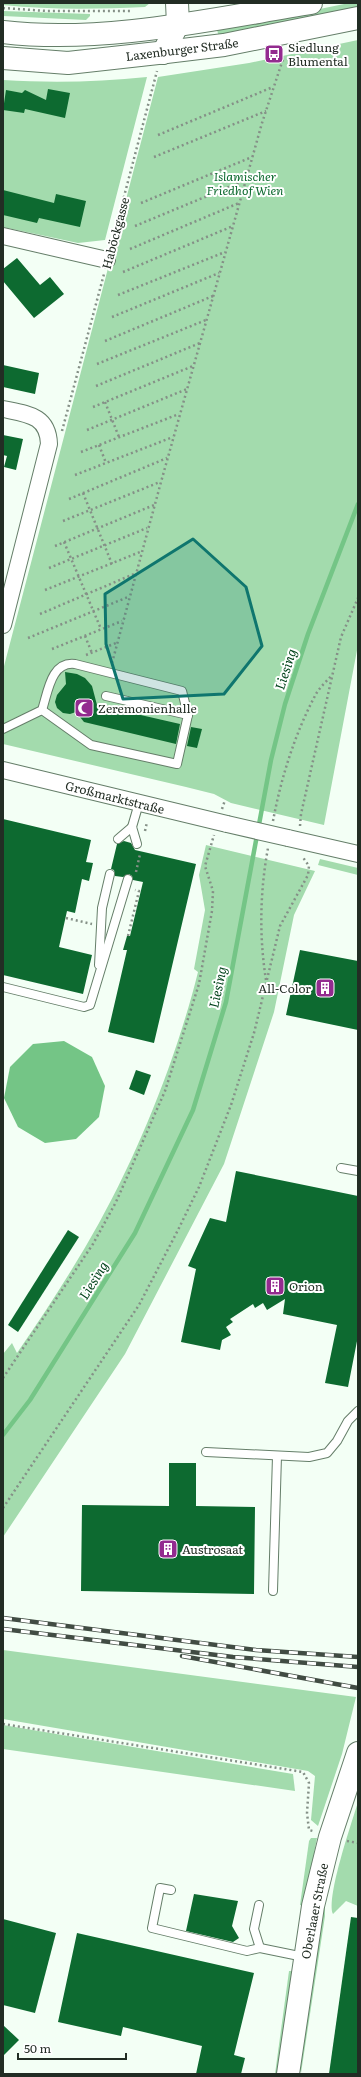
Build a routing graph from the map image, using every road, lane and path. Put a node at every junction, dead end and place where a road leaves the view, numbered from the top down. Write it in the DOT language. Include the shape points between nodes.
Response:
graph roads {
  1 [pos="311,3"];
  2 [pos="3,8"];
  3 [pos="135,11"];
  4 [pos="177,14"];
  5 [pos="358,18"];
  6 [pos="3,32"];
  7 [pos="160,53"];
  8 [pos="3,58"];
  9 [pos="283,59"];
  10 [pos="274,86"];
  11 [pos="266,111"];
  12 [pos="158,136"];
  13 [pos="253,156"];
  14 [pos="154,157"];
  15 [pos="246,179"];
  16 [pos="141,203"];
  17 [pos="240,203"];
  18 [pos="135,226"];
  19 [pos="233,226"];
  20 [pos="3,236"];
  21 [pos="130,249"];
  22 [pos="226,251"];
  23 [pos="107,260"];
  24 [pos="123,272"];
  25 [pos="220,273"];
  26 [pos="118,295"];
  27 [pos="213,296"];
  28 [pos="112,317"];
  29 [pos="206,320"];
  30 [pos="105,341"];
  31 [pos="200,343"];
  32 [pos="97,364"];
  33 [pos="193,366"];
  34 [pos="96,386"];
  35 [pos="187,388"];
  36 [pos="105,402"];
  37 [pos="93,407"];
  38 [pos="3,409"];
  39 [pos="180,414"];
  40 [pos="111,420"];
  41 [pos="87,430"];
  42 [pos="61,436"];
  43 [pos="174,436"];
  44 [pos="119,437"];
  45 [pos="99,445"];
  46 [pos="81,452"];
  47 [pos="167,458"];
  48 [pos="106,463"];
  49 [pos="75,475"];
  50 [pos="160,482"];
  51 [pos="83,493"];
  52 [pos="69,499"];
  53 [pos="154,505"];
  54 [pos="90,510"];
  55 [pos="63,521"];
  56 [pos="97,528"];
  57 [pos="148,528"];
  58 [pos="64,542"];
  59 [pos="55,546"];
  60 [pos="104,546"];
  61 [pos="141,552"];
  62 [pos="72,559"];
  63 [pos="112,564"];
  64 [pos="49,568"];
  65 [pos="135,574"];
  66 [pos="79,577"];
  67 [pos="45,590"];
  68 [pos="87,594"];
  69 [pos="129,597"];
  70 [pos="358,598"];
  71 [pos="94,611"];
  72 [pos="40,614"];
  73 [pos="123,621"];
  74 [pos="3,625"];
  75 [pos="101,629"];
  76 [pos="85,636"];
  77 [pos="28,638"];
  78 [pos="117,643"];
  79 [pos="52,650"];
  80 [pos="92,652"];
  81 [pos="84,656"];
  82 [pos="111,672"];
  83 [pos="106,696"];
  84 [pos="42,710"];
  85 [pos="188,715"];
  86 [pos="3,729"];
  87 [pos="3,770"];
  88 [pos="139,803"];
  89 [pos="301,814"];
  90 [pos="223,823"];
  91 [pos="132,827"];
  92 [pos="118,839"];
  93 [pos="137,844"];
  94 [pos="358,854"];
  95 [pos="309,871"];
  96 [pos="110,874"];
  97 [pos="128,879"];
  98 [pos="99,974"];
  99 [pos="3,987"];
  100 [pos="341,1168"];
  101 [pos="358,1171"];
  102 [pos="3,1378"];
  103 [pos="358,1411"];
  104 [pos="206,1452"];
  105 [pos="277,1456"];
  106 [pos="3,1508"];
  107 [pos="273,1591"];
  108 [pos="3,1724"];
  109 [pos="358,1753"];
  110 [pos="330,1837"];
  111 [pos="352,1842"];
  112 [pos="358,1843"];
  113 [pos="172,1890"];
  114 [pos="259,1906"];
  115 [pos="260,1948"];
  116 [pos="305,1958"];
  117 [pos="288,2074"];
  1 -- 4 [label="main road, Laxenburger Straße"];
  2 -- 3 [label="path"];
  4 -- 6 [label="main road, Laxenburger Straße" via="154,28 80,34"];
  4 -- 7 [label="main road"];
  5 -- 7 [label="main road, Laxenburger Straße" via="224,45"];
  7 -- 8 [label="main road, Laxenburger Straße" via="68,63"];
  7 -- 23 [label="path, Haböckgasse" via="156,78"];
  9 -- 10 [label="path"];
  10 -- 11 [label="path"];
  10 -- 12 [label="path"];
  11 -- 13 [label="path"];
  11 -- 14 [label="path"];
  13 -- 15 [label="path"];
  13 -- 16 [label="path"];
  15 -- 17 [label="path"];
  15 -- 18 [label="path"];
  17 -- 19 [label="path"];
  17 -- 21 [label="path"];
  19 -- 22 [label="path"];
  19 -- 24 [label="path"];
  20 -- 23 [label="street"];
  22 -- 25 [label="path"];
  22 -- 26 [label="path"];
  23 -- 42 [label="path, Haböckgasse"];
  25 -- 27 [label="path"];
  25 -- 28 [label="path"];
  27 -- 29 [label="path"];
  27 -- 30 [label="path"];
  29 -- 31 [label="path"];
  29 -- 32 [label="path"];
  31 -- 33 [label="path"];
  31 -- 34 [label="path"];
  33 -- 35 [label="path"];
  33 -- 36 [label="path"];
  35 -- 39 [label="path"];
  35 -- 40 [label="path"];
  36 -- 37 [label="path"];
  36 -- 40 [label="path"];
  38 -- 74 [label="street" via="39,419 47,432 49,450"];
  39 -- 43 [label="path"];
  39 -- 44 [label="path"];
  40 -- 41 [label="path"];
  40 -- 44 [label="path"];
  43 -- 47 [label="path"];
  43 -- 48 [label="path"];
  44 -- 45 [label="path"];
  45 -- 46 [label="path"];
  45 -- 48 [label="path"];
  47 -- 50 [label="path"];
  47 -- 51 [label="path"];
  48 -- 49 [label="path"];
  50 -- 53 [label="path"];
  50 -- 54 [label="path"];
  51 -- 52 [label="path"];
  51 -- 54 [label="path"];
  53 -- 56 [label="path"];
  53 -- 57 [label="path"];
  54 -- 55 [label="path"];
  54 -- 56 [label="path"];
  56 -- 58 [label="path"];
  56 -- 60 [label="path"];
  57 -- 60 [label="path"];
  57 -- 61 [label="path"];
  58 -- 59 [label="path"];
  58 -- 62 [label="path"];
  60 -- 62 [label="path"];
  60 -- 63 [label="path"];
  61 -- 63 [label="path"];
  61 -- 65 [label="path"];
  62 -- 64 [label="path"];
  62 -- 66 [label="path"];
  63 -- 66 [label="path"];
  65 -- 68 [label="path"];
  65 -- 69 [label="path"];
  66 -- 67 [label="path"];
  66 -- 68 [label="path"];
  68 -- 71 [label="path"];
  68 -- 72 [label="path"];
  69 -- 71 [label="path"];
  69 -- 73 [label="path"];
  70 -- 89 [label="path" via="341,636"];
  71 -- 75 [label="path"];
  71 -- 77 [label="path"];
  73 -- 75 [label="path"];
  73 -- 78 [label="path"];
  75 -- 76 [label="path"];
  76 -- 79 [label="path"];
  76 -- 80 [label="path"];
  78 -- 80 [label="path"];
  78 -- 82 [label="path"];
  80 -- 81 [label="path"];
  82 -- 84 [label="lane" via="64,664 56,670"];
  82 -- 85 [label="lane" via="182,691"];
  83 -- 85 [label="lane"];
  84 -- 85 [label="lane" via="91,745 177,764"];
  84 -- 86 [label="lane"];
  87 -- 88 [label="street, Großmarktstraße"];
  88 -- 90 [label="street, Großmarktstraße"];
  88 -- 91 [label="lane"];
  90 -- 94 [label="street, Großmarktstraße, bridge"];
  90 -- 102 [label="path" via="205,866 213,891 212,912 199,984 165,1091 116,1202 93,1244"];
  91 -- 92 [label="lane"];
  91 -- 93 [label="lane"];
  95 -- 106 [label="path" via="280,926 254,1033 232,1105 199,1186 139,1305"];
  96 -- 98 [label="lane" via="102,908"];
  97 -- 98 [label="lane"];
  98 -- 99 [label="lane" via="92,1003 87,1007"];
  100 -- 101 [label="lane"];
  103 -- 105 [label="lane" via="348,1420 338,1440 327,1453"];
  104 -- 105 [label="lane"];
  105 -- 107 [label="lane"];
  108 -- 110 [label="path" via="302,1772 309,1783 309,1830"];
  109 -- 110 [label="main road, Oberlaaer Straße"];
  110 -- 116 [label="main road, Oberlaaer Straße" via="313,1906"];
  111 -- 112 [label="path"];
  113 -- 115 [label="lane" via="160,1888 152,1928 247,1952"];
  114 -- 115 [label="lane" via="254,1929"];
  115 -- 116 [label="lane"];
  116 -- 117 [label="main road, Oberlaaer Straße"];
}
